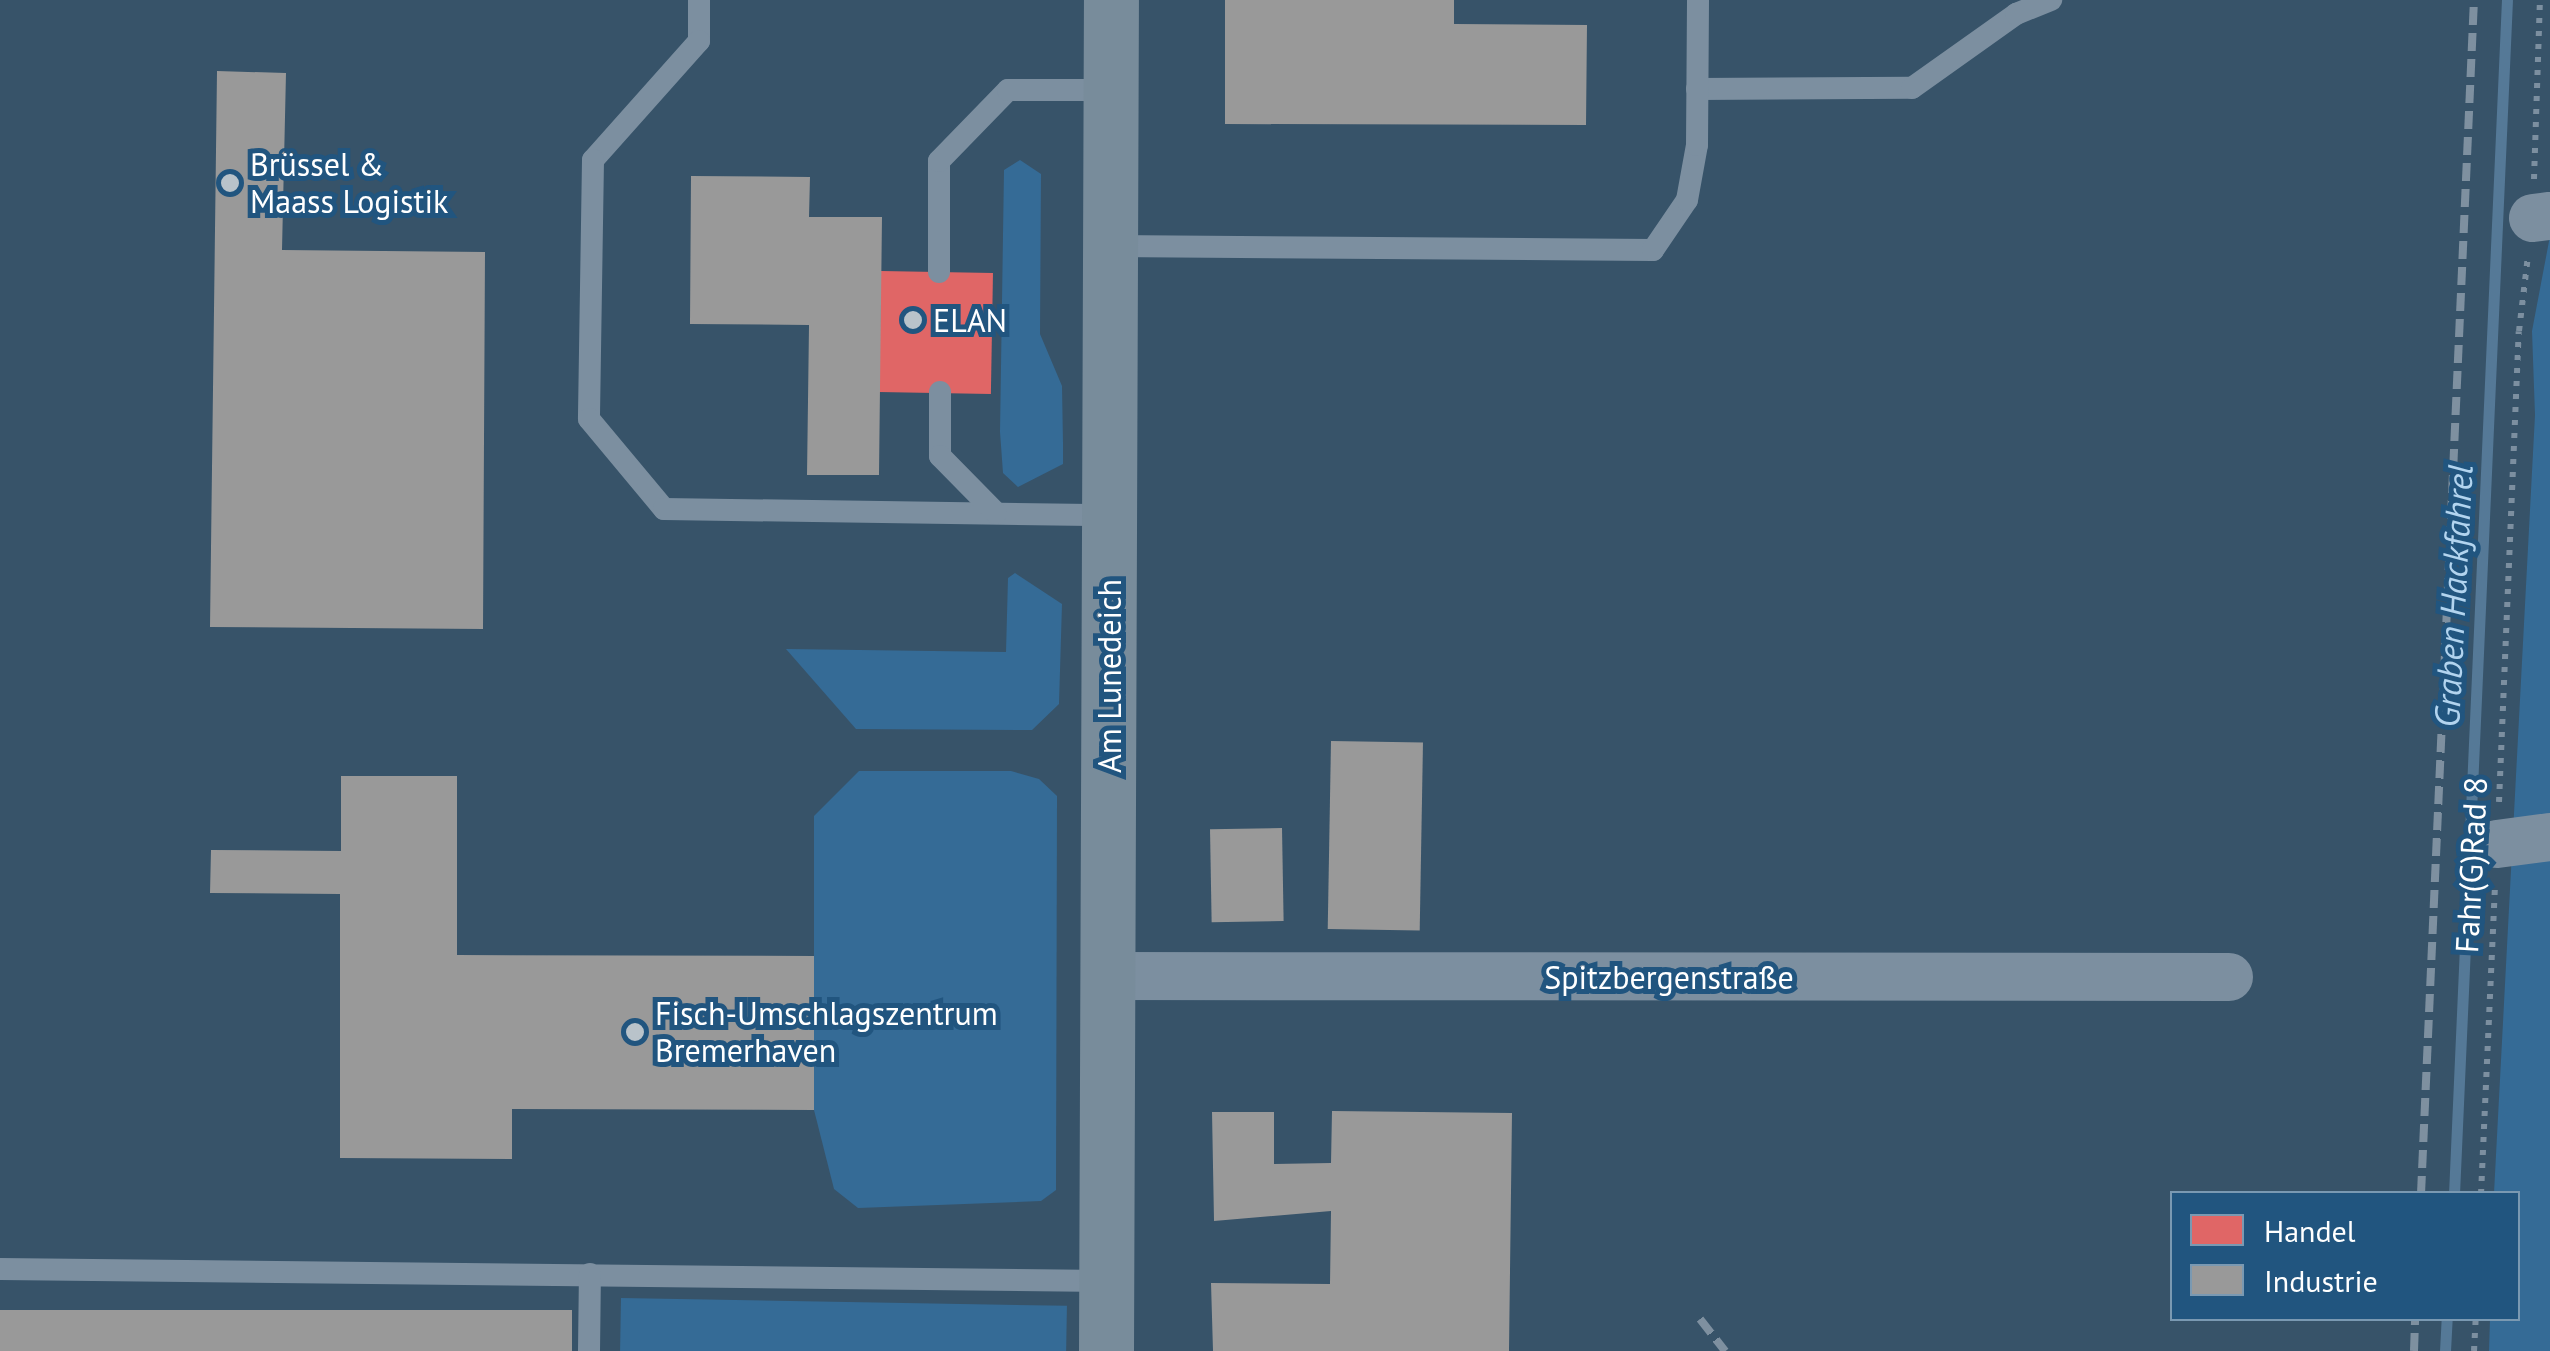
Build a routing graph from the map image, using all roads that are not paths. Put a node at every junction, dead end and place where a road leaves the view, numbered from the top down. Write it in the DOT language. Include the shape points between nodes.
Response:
graph roads {
  1 [pos="699,0"];
  2 [pos="1112,0"];
  3 [pos="1698,0"];
  4 [pos="2051,0"];
  5 [pos="1697,89"];
  6 [pos="1111,90"];
  7 [pos="1110,246"];
  8 [pos="939,272"];
  9 [pos="940,392"];
  10 [pos="996,514"];
  11 [pos="1110,515"];
  12 [pos="2550,837"];
  13 [pos="2497,844"];
  14 [pos="1108,976"];
  15 [pos="2229,977"];
  16 [pos="0,1268"];
  17 [pos="590,1274"];
  18 [pos="1106,1281"];
  19 [pos="590,1351"];
  20 [pos="1106,1351"];
  1 -- 10 [label="lane" via="699,41 592,160 588,419 664,510"];
  2 -- 6 [label="street, Am Lunedeich"];
  3 -- 5 [label="lane"];
  4 -- 5 [label="lane" via="2016,14 1912,88"];
  5 -- 7 [label="lane" via="1687,200 1653,250"];
  6 -- 7 [label="street, Am Lunedeich"];
  6 -- 8 [label="lane" via="1008,90 939,161"];
  7 -- 11 [label="street, Am Lunedeich"];
  9 -- 10 [label="lane" via="940,456"];
  10 -- 11 [label="lane"];
  11 -- 14 [label="street, Am Lunedeich"];
  12 -- 13 [label="street"];
  14 -- 15 [label="street, Spitzbergenstraße"];
  14 -- 18 [label="street, Am Lunedeich"];
  16 -- 17 [label="lane"];
  17 -- 18 [label="lane"];
  17 -- 19 [label="lane"];
  18 -- 20 [label="street, Am Lunedeich"];
}
